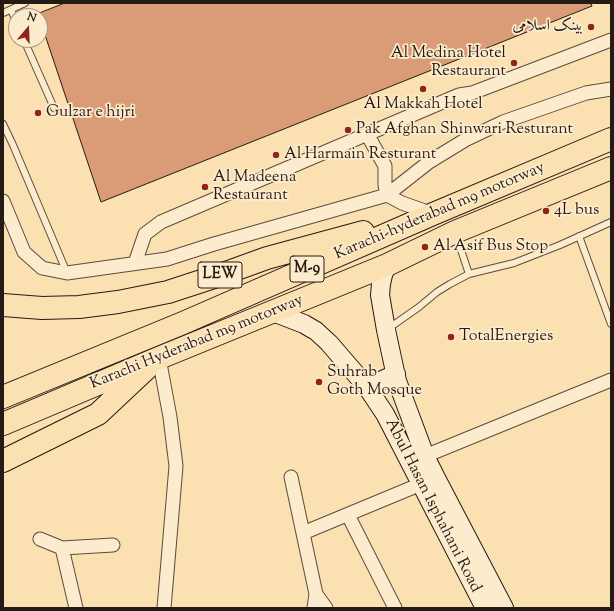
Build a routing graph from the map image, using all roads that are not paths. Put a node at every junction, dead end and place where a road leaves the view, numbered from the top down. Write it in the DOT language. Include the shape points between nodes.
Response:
graph roads {
  1 [pos="25,3"];
  2 [pos="15,8"];
  3 [pos="611,40"];
  4 [pos="28,48"];
  5 [pos="611,89"];
  6 [pos="54,108"];
  7 [pos="3,124"];
  8 [pos="366,134"];
  9 [pos="611,139"];
  10 [pos="611,168"];
  11 [pos="387,195"];
  12 [pos="3,201"];
  13 [pos="433,214"];
  14 [pos="611,222"];
  15 [pos="455,232"];
  16 [pos="579,236"];
  17 [pos="135,263"];
  18 [pos="387,265"];
  19 [pos="66,273"];
  20 [pos="469,274"];
  21 [pos="3,305"];
  22 [pos="273,312"];
  23 [pos="611,324"];
  24 [pos="386,330"];
  25 [pos="159,358"];
  26 [pos="396,374"];
  27 [pos="611,380"];
  28 [pos="367,387"];
  29 [pos="3,397"];
  30 [pos="3,424"];
  31 [pos="426,456"];
  32 [pos="3,461"];
  33 [pos="291,477"];
  34 [pos="421,484"];
  35 [pos="348,515"];
  36 [pos="303,533"];
  37 [pos="40,539"];
  38 [pos="113,545"];
  39 [pos="62,548"];
  40 [pos="316,594"];
  41 [pos="76,608"];
  42 [pos="164,608"];
  43 [pos="314,608"];
  44 [pos="326,608"];
  45 [pos="394,608"];
  46 [pos="485,608"];
  47 [pos="504,608"];
  1 -- 2 [label="lane"];
  3 -- 8 [label="street" via="472,93 459,95"];
  4 -- 6 [label="lane"];
  5 -- 11 [label="street" via="586,93 503,122 465,140 429,162"];
  7 -- 19 [label="lane"];
  8 -- 11 [label="street" via="385,166"];
  8 -- 17 [label="street" via="161,222 145,234"];
  9 -- 13 [label="highway, Karachi-hyderabad m9 motorway / M-9"];
  10 -- 15 [label="highway, Karachi Hyderabad m9 motorway / M-9"];
  11 -- 13 [label="street"];
  11 -- 17 [label="street" via="167,259"];
  12 -- 19 [label="street" via="24,252 42,268"];
  13 -- 21 [label="highway, LEW" via="267,258 168,292 79,307"];
  13 -- 29 [label="highway, Karachi-hyderabad m9 motorway / M-9" via="183,323"];
  14 -- 16 [label="lane"];
  15 -- 18 [label="highway, Karachi Hyderabad m9 motorway / M-9"];
  15 -- 20 [label="lane"];
  16 -- 20 [label="lane" via="514,264"];
  16 -- 23 [label="lane"];
  17 -- 19 [label="street"];
  18 -- 22 [label="highway, Karachi Hyderabad m9 motorway / M-9"];
  18 -- 24 [label="main road, Abul Hasan Isphahani Road" via="380,295"];
  20 -- 24 [label="lane" via="436,292"];
  22 -- 25 [label="highway, Karachi Hyderabad m9 motorway / M-9"];
  22 -- 28 [label="main road, Abul Hasan Isphahani Road" via="316,331"];
  24 -- 26 [label="main road, Abul Hasan Isphahani Road"];
  25 -- 30 [label="highway, Karachi Hyderabad m9 motorway / M-9"];
  25 -- 32 [label="highway" via="98,414"];
  25 -- 42 [label="street" via="176,466"];
  26 -- 28 [label="main road"];
  26 -- 31 [label="main road, Abul Hasan Isphahani Road"];
  27 -- 31 [label="street"];
  28 -- 34 [label="main road, Abul Hasan Isphahani Road" via="385,414"];
  31 -- 47 [label="main road, Abul Hasan Isphahani Road"];
  33 -- 36 [label="street"];
  34 -- 35 [label="street"];
  34 -- 46 [label="main road, Abul Hasan Isphahani Road"];
  35 -- 36 [label="street"];
  35 -- 45 [label="street"];
  36 -- 40 [label="street"];
  37 -- 39 [label="street"];
  38 -- 39 [label="street"];
  39 -- 41 [label="street"];
  40 -- 43 [label="street"];
  40 -- 44 [label="street"];
}
